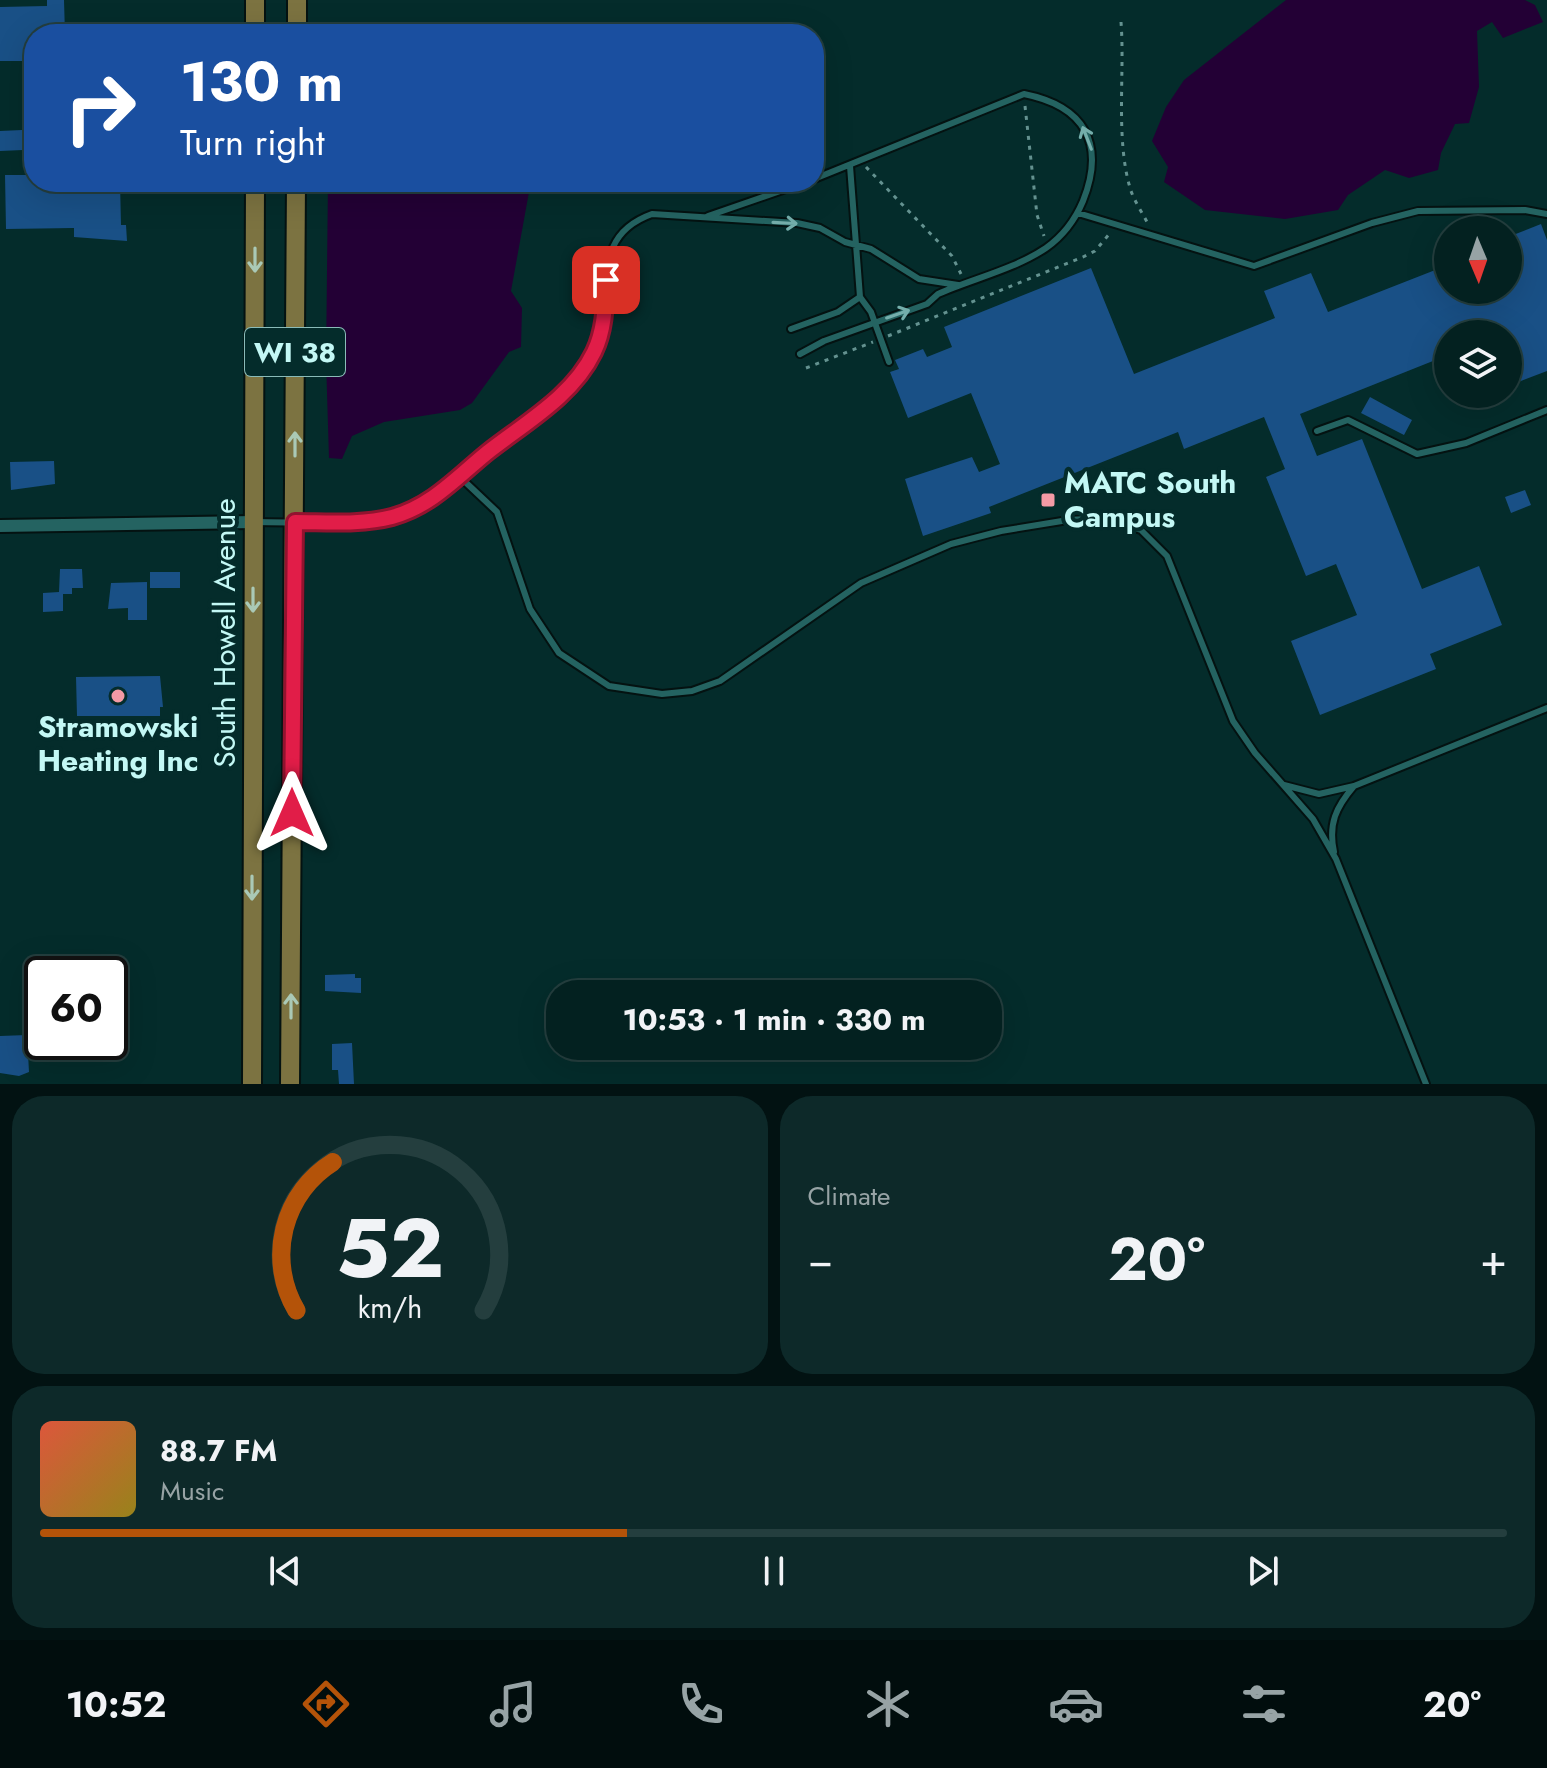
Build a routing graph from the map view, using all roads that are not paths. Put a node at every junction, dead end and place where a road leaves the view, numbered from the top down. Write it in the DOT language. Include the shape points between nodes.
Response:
graph roads {
  1 [pos="255,0"];
  2 [pos="297,0"];
  3 [pos="255,24"];
  4 [pos="297,24"];
  5 [pos="850,166"];
  6 [pos="824,175"];
  7 [pos="255,192"];
  8 [pos="296,192"];
  9 [pos="777,192"];
  10 [pos="1078,213"];
  11 [pos="1547,214"];
  12 [pos="708,216"];
  13 [pos="859,245"];
  14 [pos="958,285"];
  15 [pos="860,297"];
  16 [pos="875,322"];
  17 [pos="791,329"];
  18 [pos="800,354"];
  19 [pos="889,362"];
  20 [pos="1547,410"];
  21 [pos="1317,431"];
  22 [pos="460,477"];
  23 [pos="254,522"];
  24 [pos="295,522"];
  25 [pos="0,526"];
  26 [pos="1547,708"];
  27 [pos="1283,784"];
  28 [pos="1354,786"];
  29 [pos="1336,859"];
  30 [pos="252,1084"];
  31 [pos="290,1084"];
  32 [pos="1426,1084"];
  1 -- 3 [label="main road"];
  2 -- 4 [label="main road"];
  5 -- 6 [label="lane"];
  10 -- 5 [label="lane, one-way" via="1092,172 1085,129 1062,106 1024,94"];
  5 -- 13 [label="lane"];
  7 -- 23 [label="main road, South Howell Avenue / WI 38, one-way"];
  24 -- 8 [label="main road, WI 38, one-way"];
  9 -- 12 [label="lane"];
  10 -- 11 [label="lane" via="1254,266 1418,211"];
  10 -- 14 [label="lane" via="1044,250"];
  12 -- 13 [label="lane, one-way" via="797,223"];
  12 -- 22 [label="lane" via="652,214 623,229 609,256 601,335 583,370 565,391"];
  13 -- 14 [label="lane" via="919,279"];
  13 -- 15 [label="lane"];
  16 -- 14 [label="lane, one-way" via="927,304"];
  15 -- 16 [label="lane"];
  15 -- 17 [label="lane" via="838,312"];
  16 -- 18 [label="lane"];
  16 -- 19 [label="lane"];
  20 -- 21 [label="lane" via="1466,443 1417,454 1348,420"];
  22 -- 24 [label="lane" via="432,499 391,517"];
  22 -- 27 [label="lane" via="497,512 530,609 559,653 609,686 662,694 720,681 861,583 951,544 1068,520 1104,518 1130,525 1167,556 1233,721"];
  23 -- 24 [label="lane"];
  23 -- 25 [label="street"];
  23 -- 30 [label="main road, South Howell Avenue / WI 38, one-way"];
  31 -- 24 [label="main road, WI 38, one-way"];
  26 -- 28 [label="lane"];
  27 -- 28 [label="lane" via="1319,794"];
  27 -- 29 [label="lane" via="1313,819"];
  28 -- 29 [label="lane" via="1339,804 1330,833"];
  29 -- 32 [label="lane"];
}
